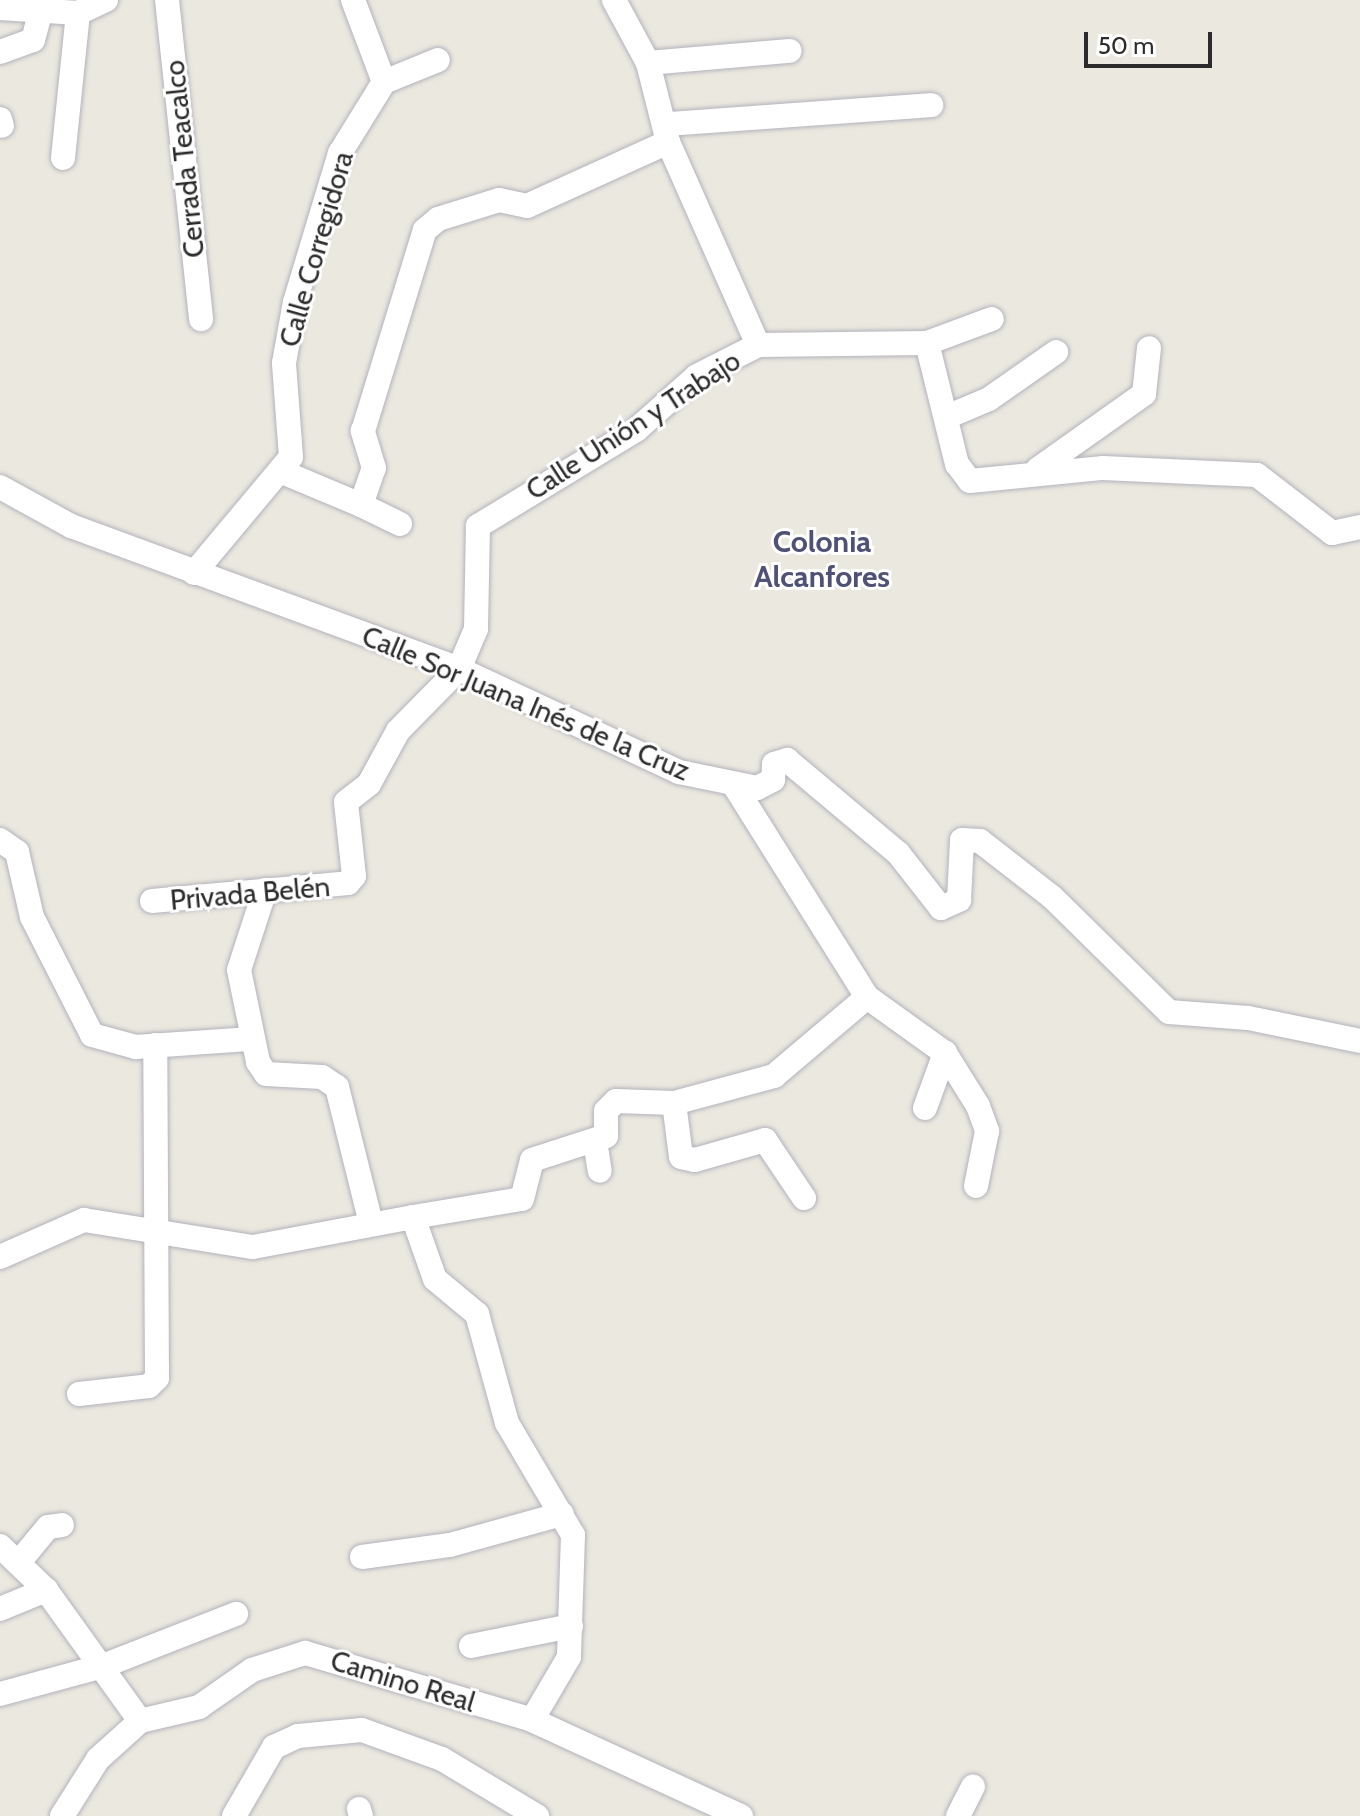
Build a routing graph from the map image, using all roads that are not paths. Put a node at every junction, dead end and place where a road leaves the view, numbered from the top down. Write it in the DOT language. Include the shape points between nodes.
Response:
graph roads {
  1 [pos="106,0"];
  2 [pos="167,0"];
  3 [pos="353,0"];
  4 [pos="614,0"];
  5 [pos="0,8"];
  6 [pos="78,13"];
  7 [pos="40,14"];
  8 [pos="789,51"];
  9 [pos="0,52"];
  10 [pos="438,60"];
  11 [pos="648,63"];
  12 [pos="384,82"];
  13 [pos="931,105"];
  14 [pos="668,133"];
  15 [pos="63,158"];
  16 [pos="201,319"];
  17 [pos="992,319"];
  18 [pos="927,343"];
  19 [pos="758,345"];
  20 [pos="1149,348"];
  21 [pos="1056,352"];
  22 [pos="949,416"];
  23 [pos="280,471"];
  24 [pos="1032,472"];
  25 [pos="1,490"];
  26 [pos="361,505"];
  27 [pos="400,524"];
  28 [pos="1360,527"];
  29 [pos="194,573"];
  30 [pos="459,669"];
  31 [pos="734,785"];
  32 [pos="4,842"];
  33 [pos="265,890"];
  34 [pos="152,901"];
  35 [pos="867,997"];
  36 [pos="251,1039"];
  37 [pos="1360,1041"];
  38 [pos="155,1045"];
  39 [pos="945,1053"];
  40 [pos="674,1103"];
  41 [pos="925,1108"];
  42 [pos="595,1141"];
  43 [pos="600,1171"];
  44 [pos="976,1186"];
  45 [pos="804,1198"];
  46 [pos="413,1217"];
  47 [pos="371,1223"];
  48 [pos="154,1230"];
  49 [pos="0,1257"];
  50 [pos="79,1394"];
  51 [pos="562,1514"];
  52 [pos="62,1525"];
  53 [pos="0,1546"];
  54 [pos="362,1557"];
  55 [pos="19,1562"];
  56 [pos="46,1590"];
  57 [pos="0,1609"];
  58 [pos="236,1614"];
  59 [pos="571,1626"];
  60 [pos="471,1646"];
  61 [pos="103,1666"];
  62 [pos="0,1694"];
  63 [pos="532,1720"];
  64 [pos="140,1721"];
  65 [pos="973,1787"];
  66 [pos="62,1816"];
  67 [pos="234,1816"];
  68 [pos="537,1816"];
  69 [pos="741,1816"];
  70 [pos="958,1816"];
  1 -- 6 [label="street"];
  2 -- 16 [label="street, Cerrada Teacalco"];
  3 -- 12 [label="street"];
  4 -- 11 [label="street, Calle Unión y Trabajo"];
  5 -- 7 [label="street"];
  6 -- 7 [label="street"];
  6 -- 15 [label="street"];
  7 -- 9 [label="street" via="33,40"];
  8 -- 11 [label="street"];
  10 -- 12 [label="street"];
  11 -- 14 [label="street, Calle Unión y Trabajo"];
  12 -- 23 [label="street, Calle Corregidora" via="340,153 295,302 284,363 295,439"];
  13 -- 14 [label="street"];
  14 -- 19 [label="street, Calle Unión y Trabajo"];
  14 -- 26 [label="street" via="518,210 499,200 430,223 363,431 374,468"];
  17 -- 18 [label="street"];
  18 -- 19 [label="street"];
  18 -- 22 [label="street"];
  19 -- 30 [label="street, Calle Unión y Trabajo" via="697,376 636,430 478,526 476,629"];
  20 -- 24 [label="street" via="1144,394"];
  21 -- 22 [label="street" via="989,399"];
  22 -- 24 [label="street" via="961,475 970,481"];
  23 -- 26 [label="street"];
  23 -- 29 [label="street, Calle Corregidora"];
  24 -- 28 [label="street" via="1257,475 1332,533"];
  25 -- 29 [label="street, Calle Sor Juana Inés de la Cruz"];
  26 -- 27 [label="street"];
  29 -- 30 [label="street, Calle Sor Juana Inés de la Cruz"];
  30 -- 31 [label="street, Calle Sor Juana Inés de la Cruz" via="645,759"];
  30 -- 33 [label="street, Privada Belén" via="398,731 369,784 346,802 348,883"];
  31 -- 35 [label="street"];
  31 -- 37 [label="street" via="769,784 774,764 787,760 898,853 941,908 959,900 962,840 980,841 1052,897 1169,1012 1248,1018"];
  32 -- 38 [label="street" via="17,852 32,917 92,1035 113,1045"];
  33 -- 34 [label="street, Privada Belén"];
  33 -- 36 [label="street" via="239,970"];
  35 -- 39 [label="street"];
  35 -- 40 [label="street" via="774,1076"];
  36 -- 38 [label="street"];
  36 -- 47 [label="street" via="266,1074 322,1077 337,1087"];
  38 -- 48 [label="street"];
  39 -- 41 [label="street"];
  39 -- 44 [label="street" via="987,1131"];
  40 -- 42 [label="street" via="616,1101 606,1111 606,1136"];
  40 -- 45 [label="street" via="681,1157 695,1160 765,1140"];
  42 -- 43 [label="street"];
  42 -- 46 [label="street" via="532,1160 522,1199"];
  46 -- 47 [label="street"];
  46 -- 51 [label="street" via="435,1279 477,1314 507,1423"];
  47 -- 48 [label="street" via="253,1247"];
  48 -- 49 [label="street" via="84,1220"];
  48 -- 50 [label="street" via="157,1378 149,1386"];
  51 -- 54 [label="street" via="450,1545"];
  51 -- 59 [label="street" via="575,1552 568,1574"];
  52 -- 55 [label="street" via="48,1527"];
  53 -- 55 [label="street"];
  55 -- 56 [label="street"];
  56 -- 57 [label="street"];
  56 -- 61 [label="street"];
  58 -- 61 [label="street"];
  59 -- 60 [label="street"];
  59 -- 63 [label="street" via="569,1657"];
  61 -- 62 [label="street"];
  61 -- 64 [label="street"];
  63 -- 64 [label="street, Camino Real" via="305,1653 252,1670 199,1707"];
  63 -- 69 [label="street, Camino Real"];
  64 -- 66 [label="street" via="98,1759"];
  65 -- 70 [label="street"];
  67 -- 68 [label="street" via="274,1747 298,1736 362,1730 442,1759"];
}
